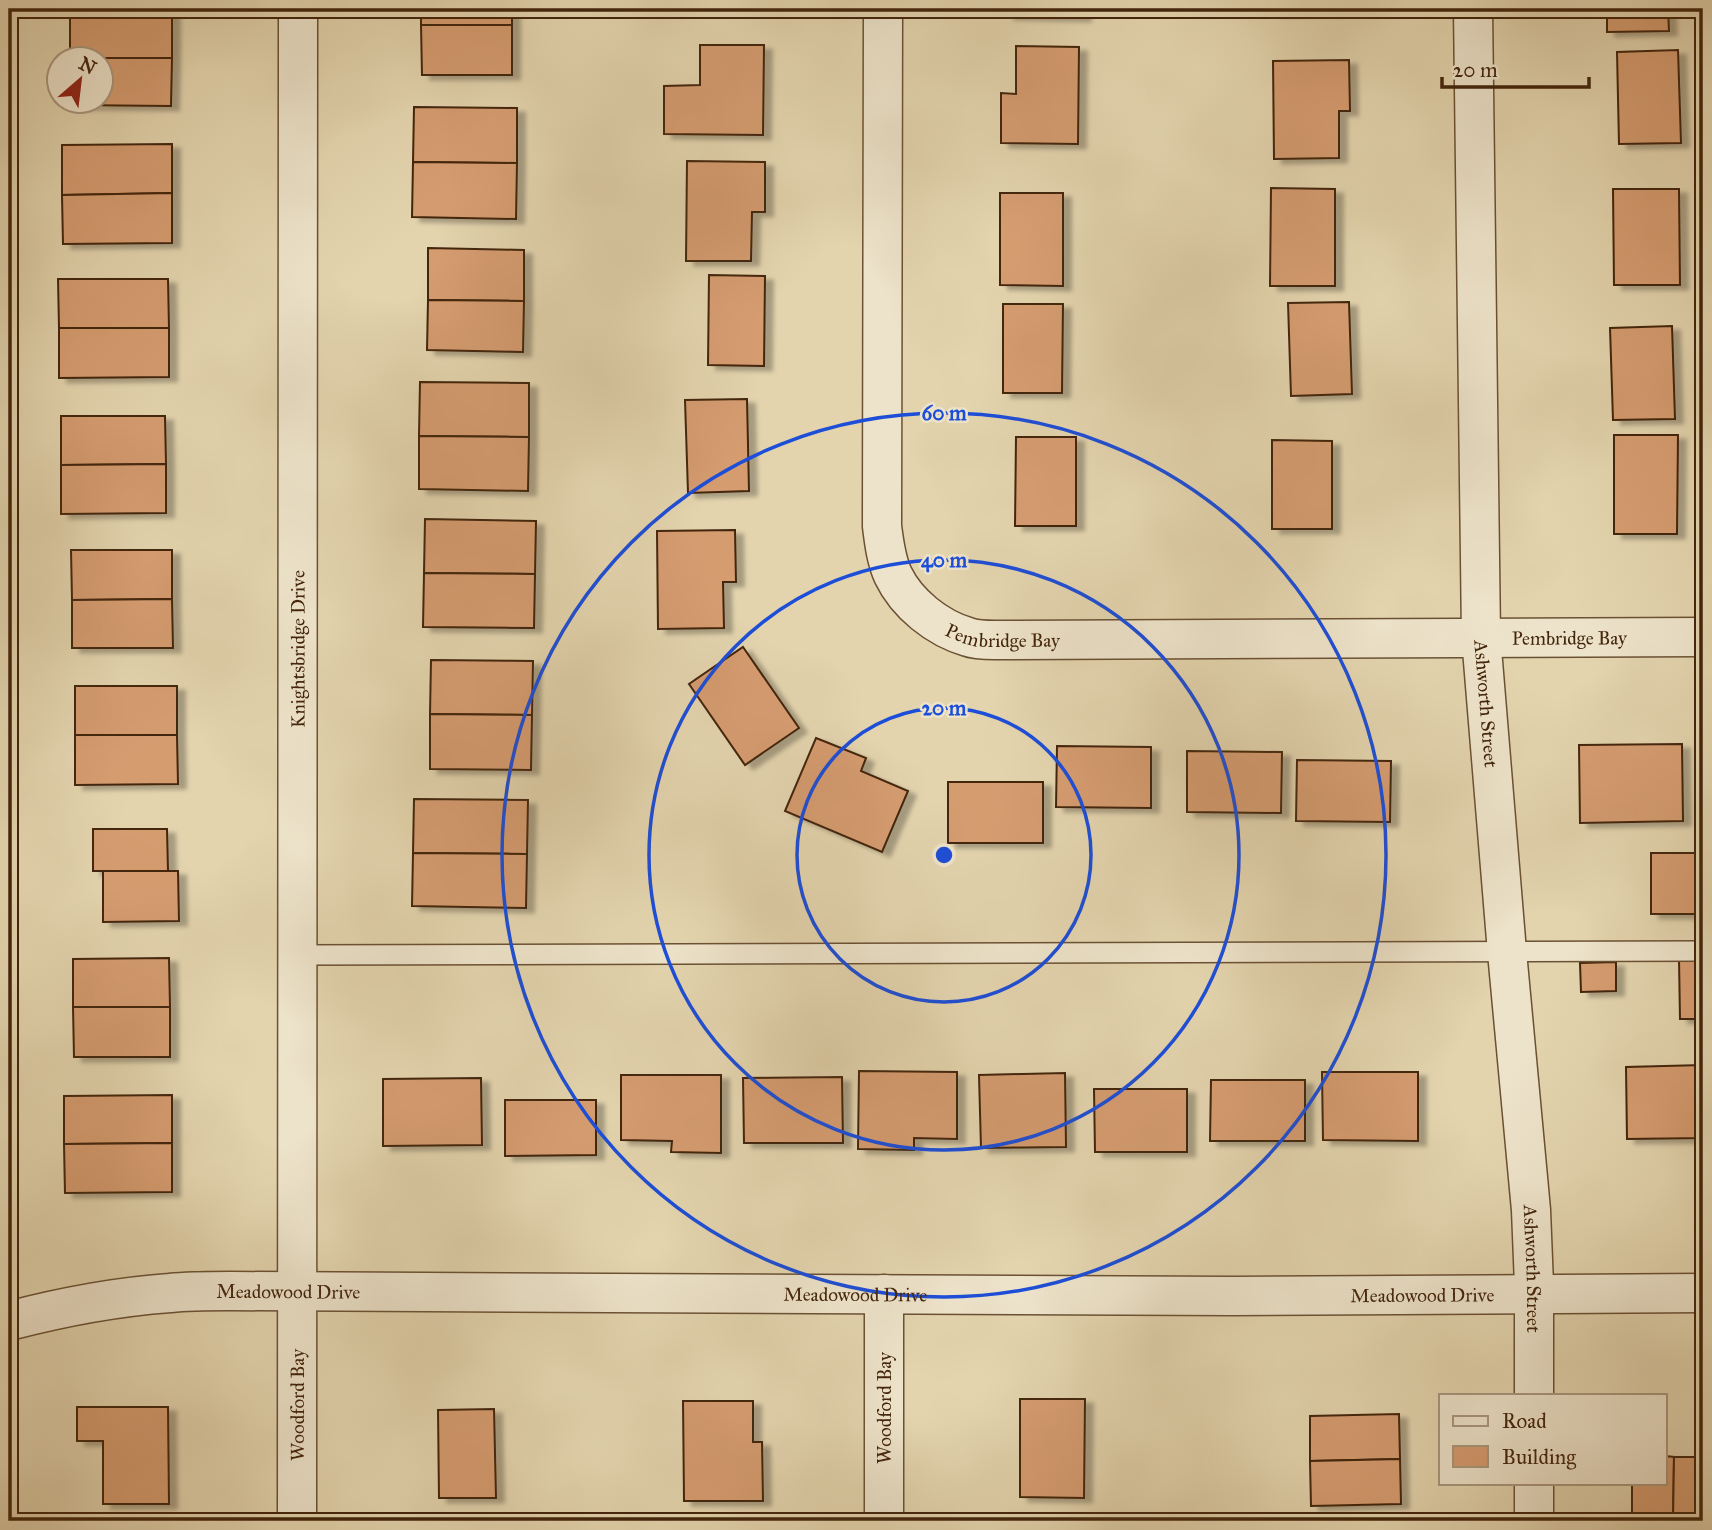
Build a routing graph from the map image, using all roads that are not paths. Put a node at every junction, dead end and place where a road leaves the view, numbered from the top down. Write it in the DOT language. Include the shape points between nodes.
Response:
graph roads {
  1 [pos="298,9"];
  2 [pos="883,9"];
  3 [pos="1473,9"];
  4 [pos="1481,637"];
  5 [pos="1703,637"];
  6 [pos="1703,951"];
  7 [pos="1507,952"];
  8 [pos="299,955"];
  9 [pos="297,1292"];
  10 [pos="1703,1293"];
  11 [pos="884,1294"];
  12 [pos="1534,1295"];
  13 [pos="9,1321"];
  14 [pos="1534,1394"];
  15 [pos="1534,1484"];
  16 [pos="297,1521"];
  17 [pos="884,1521"];
  18 [pos="1534,1521"];
  1 -- 8 [label="street, Knightsbridge Drive"];
  2 -- 4 [label="street, Pembridge Bay" via="882,526 892,574 910,600 932,621 952,631 995,640"];
  3 -- 4 [label="street, Ashworth Street"];
  4 -- 5 [label="street, Pembridge Bay"];
  4 -- 7 [label="street, Ashworth Street"];
  6 -- 7 [label="lane"];
  7 -- 8 [label="lane"];
  7 -- 12 [label="street, Ashworth Street" via="1531,1210"];
  8 -- 9 [label="street, Knightsbridge Drive"];
  9 -- 11 [label="street, Meadowood Drive"];
  9 -- 13 [label="street, Meadowood Drive" via="121,1298"];
  9 -- 16 [label="street, Woodford Bay"];
  10 -- 12 [label="street, Meadowood Drive"];
  11 -- 12 [label="street, Meadowood Drive"];
  11 -- 17 [label="street, Woodford Bay"];
  12 -- 14 [label="street, Ashworth Street"];
  15 -- 18 [label="street"];
}
